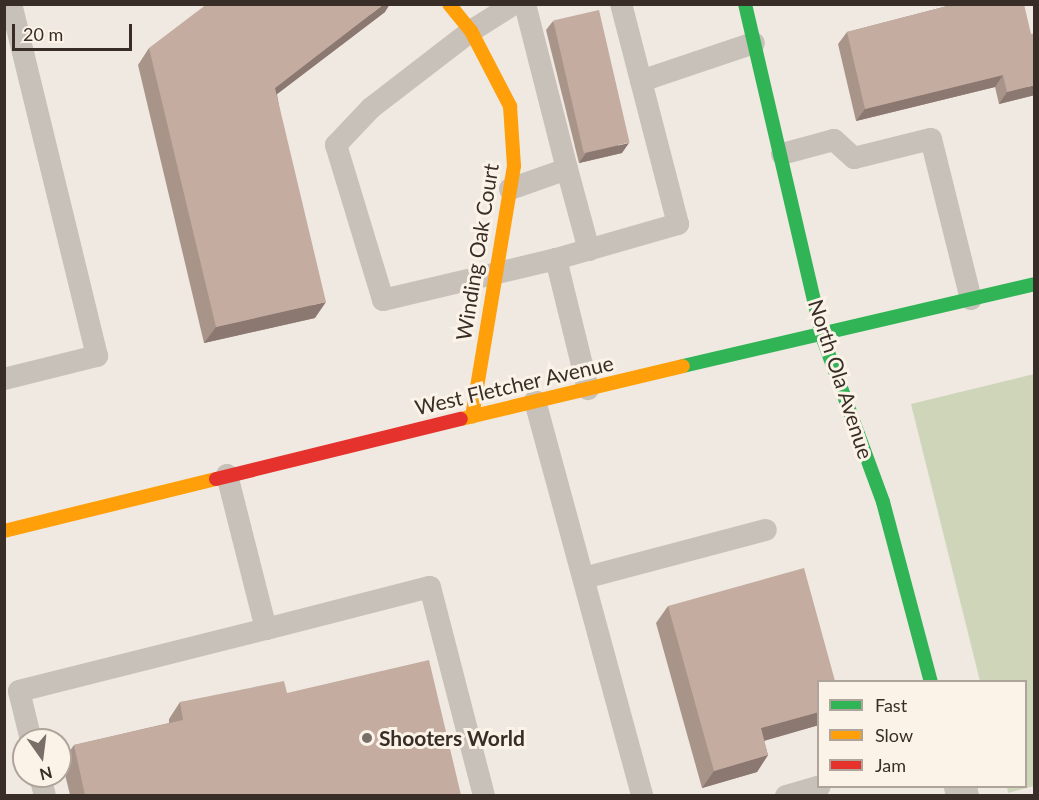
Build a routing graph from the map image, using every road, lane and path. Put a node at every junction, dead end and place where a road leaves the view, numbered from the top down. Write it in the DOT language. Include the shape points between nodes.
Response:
graph roads {
  1 [pos="10,4"];
  2 [pos="449,4"];
  3 [pos="514,4"];
  4 [pos="525,4"];
  5 [pos="621,4"];
  6 [pos="745,4"];
  7 [pos="471,31"];
  8 [pos="754,43"];
  9 [pos="641,81"];
  10 [pos="782,154"];
  11 [pos="567,169"];
  12 [pos="510,189"];
  13 [pos="589,250"];
  14 [pos="556,259"];
  15 [pos="495,274"];
  16 [pos="1035,284"];
  17 [pos="971,299"];
  18 [pos="822,336"];
  19 [pos="4,379"];
  20 [pos="588,389"];
  21 [pos="535,401"];
  22 [pos="472,416"];
  23 [pos="227,475"];
  24 [pos="766,530"];
  25 [pos="4,531"];
  26 [pos="584,578"];
  27 [pos="266,629"];
  28 [pos="932,680"];
  29 [pos="28,728"];
  30 [pos="817,787"];
  31 [pos="484,795"];
  32 [pos="642,795"];
  33 [pos="786,795"];
  1 -- 19 [label="lane" via="97,356"];
  2 -- 7 [label="street, Winding Oak Court"];
  3 -- 7 [label="lane"];
  4 -- 11 [label="lane"];
  5 -- 9 [label="lane"];
  6 -- 8 [label="street, North Ola Avenue"];
  7 -- 12 [label="street, Winding Oak Court" via="510,106 514,166"];
  7 -- 15 [label="lane" via="371,108 336,145 383,300"];
  8 -- 9 [label="lane"];
  8 -- 10 [label="street, North Ola Avenue"];
  9 -- 13 [label="lane" via="678,224"];
  10 -- 17 [label="lane" via="834,140 854,158 931,139"];
  10 -- 18 [label="street, North Ola Avenue"];
  11 -- 12 [label="lane"];
  11 -- 13 [label="lane"];
  12 -- 15 [label="street, Winding Oak Court"];
  13 -- 14 [label="lane"];
  14 -- 15 [label="lane"];
  14 -- 20 [label="lane"];
  15 -- 22 [label="street, Winding Oak Court"];
  16 -- 17 [label="street, West Fletcher Avenue"];
  17 -- 18 [label="street, West Fletcher Avenue"];
  18 -- 20 [label="street, West Fletcher Avenue"];
  18 -- 28 [label="street, North Ola Avenue" via="883,502"];
  20 -- 21 [label="street, West Fletcher Avenue"];
  21 -- 22 [label="street, West Fletcher Avenue"];
  21 -- 26 [label="lane"];
  22 -- 23 [label="street, West Fletcher Avenue"];
  23 -- 25 [label="street, West Fletcher Avenue"];
  23 -- 27 [label="lane"];
  24 -- 26 [label="lane"];
  26 -- 32 [label="lane"];
  27 -- 29 [label="lane" via="19,691"];
  27 -- 31 [label="lane" via="430,587"];
  30 -- 33 [label="lane"];
}
